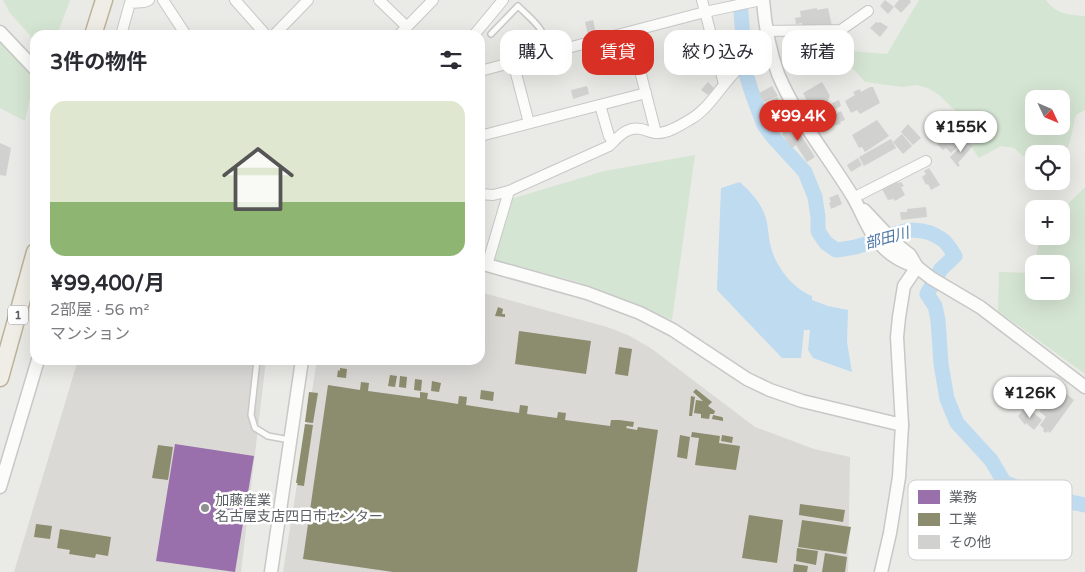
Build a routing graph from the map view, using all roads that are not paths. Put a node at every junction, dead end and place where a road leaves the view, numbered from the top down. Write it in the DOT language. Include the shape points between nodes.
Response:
graph roads {
  1 [pos="104,0"];
  2 [pos="149,0"];
  3 [pos="163,0"];
  4 [pos="235,0"];
  5 [pos="308,0"];
  6 [pos="379,0"];
  7 [pos="433,0"];
  8 [pos="503,0"];
  9 [pos="702,0"];
  10 [pos="762,0"];
  11 [pos="706,12"];
  12 [pos="868,12"];
  13 [pos="406,27"];
  14 [pos="95,30"];
  15 [pos="122,30"];
  16 [pos="183,30"];
  17 [pos="262,30"];
  18 [pos="279,30"];
  19 [pos="403,30"];
  20 [pos="478,30"];
  21 [pos="542,30"];
  22 [pos="638,30"];
  23 [pos="766,30"];
  24 [pos="772,31"];
  25 [pos="0,32"];
  26 [pos="491,34"];
  27 [pos="772,55"];
  28 [pos="30,64"];
  29 [pos="500,66"];
  30 [pos="485,70"];
  31 [pos="516,75"];
  32 [pos="641,75"];
  33 [pos="732,75"];
  34 [pos="724,84"];
  35 [pos="646,93"];
  36 [pos="600,105"];
  37 [pos="529,123"];
  38 [pos="656,134"];
  39 [pos="485,135"];
  40 [pos="613,142"];
  41 [pos="926,161"];
  42 [pos="509,191"];
  43 [pos="485,194"];
  44 [pos="853,198"];
  45 [pos="876,230"];
  46 [pos="485,258"];
  47 [pos="485,265"];
  48 [pos="917,267"];
  49 [pos="30,270"];
  50 [pos="36,365"];
  51 [pos="256,365"];
  52 [pos="301,365"];
  53 [pos="0,378"];
  54 [pos="1085,387"];
  55 [pos="902,425"];
  56 [pos="290,440"];
  57 [pos="0,486"];
  58 [pos="271,572"];
  59 [pos="881,572"];
  1 -- 14 [label="highway"];
  2 -- 15 [label="street" via="130,3"];
  3 -- 16 [label="street"];
  4 -- 17 [label="street"];
  5 -- 18 [label="street"];
  6 -- 13 [label="street"];
  7 -- 13 [label="street"];
  8 -- 20 [label="street"];
  9 -- 11 [label="street"];
  10 -- 11 [label="street"];
  10 -- 23 [label="street"];
  11 -- 22 [label="street"];
  11 -- 34 [label="street"];
  12 -- 24 [label="street" via="841,30"];
  13 -- 19 [label="street"];
  21 -- 26 [label="lane" via="518,6"];
  25 -- 28 [label="street"];
  27 -- 44 [label="street" via="789,96"];
  29 -- 30 [label="street"];
  31 -- 37 [label="street"];
  32 -- 35 [label="street"];
  33 -- 34 [label="street"];
  34 -- 38 [label="street" via="694,118"];
  35 -- 36 [label="street"];
  35 -- 38 [label="street"];
  36 -- 37 [label="street"];
  36 -- 40 [label="street"];
  37 -- 39 [label="street"];
  38 -- 40 [label="street" via="639,128 620,134"];
  40 -- 42 [label="street"];
  41 -- 44 [label="street"];
  42 -- 43 [label="street"];
  42 -- 46 [label="street"];
  44 -- 45 [label="street"];
  45 -- 48 [label="street" via="910,255"];
  45 -- 48 [label="street" via="882,246 899,261"];
  47 -- 55 [label="street" via="587,293 640,313 673,330 747,379 778,394"];
  48 -- 54 [label="street" via="980,307"];
  48 -- 55 [label="street" via="904,286 897,337"];
  49 -- 53 [label="highway, 1"];
  50 -- 57 [label="street"];
  51 -- 56 [label="lane" via="251,414 255,428 268,436"];
  52 -- 56 [label="street"];
  55 -- 59 [label="street" via="899,477"];
  56 -- 58 [label="street"];
}
